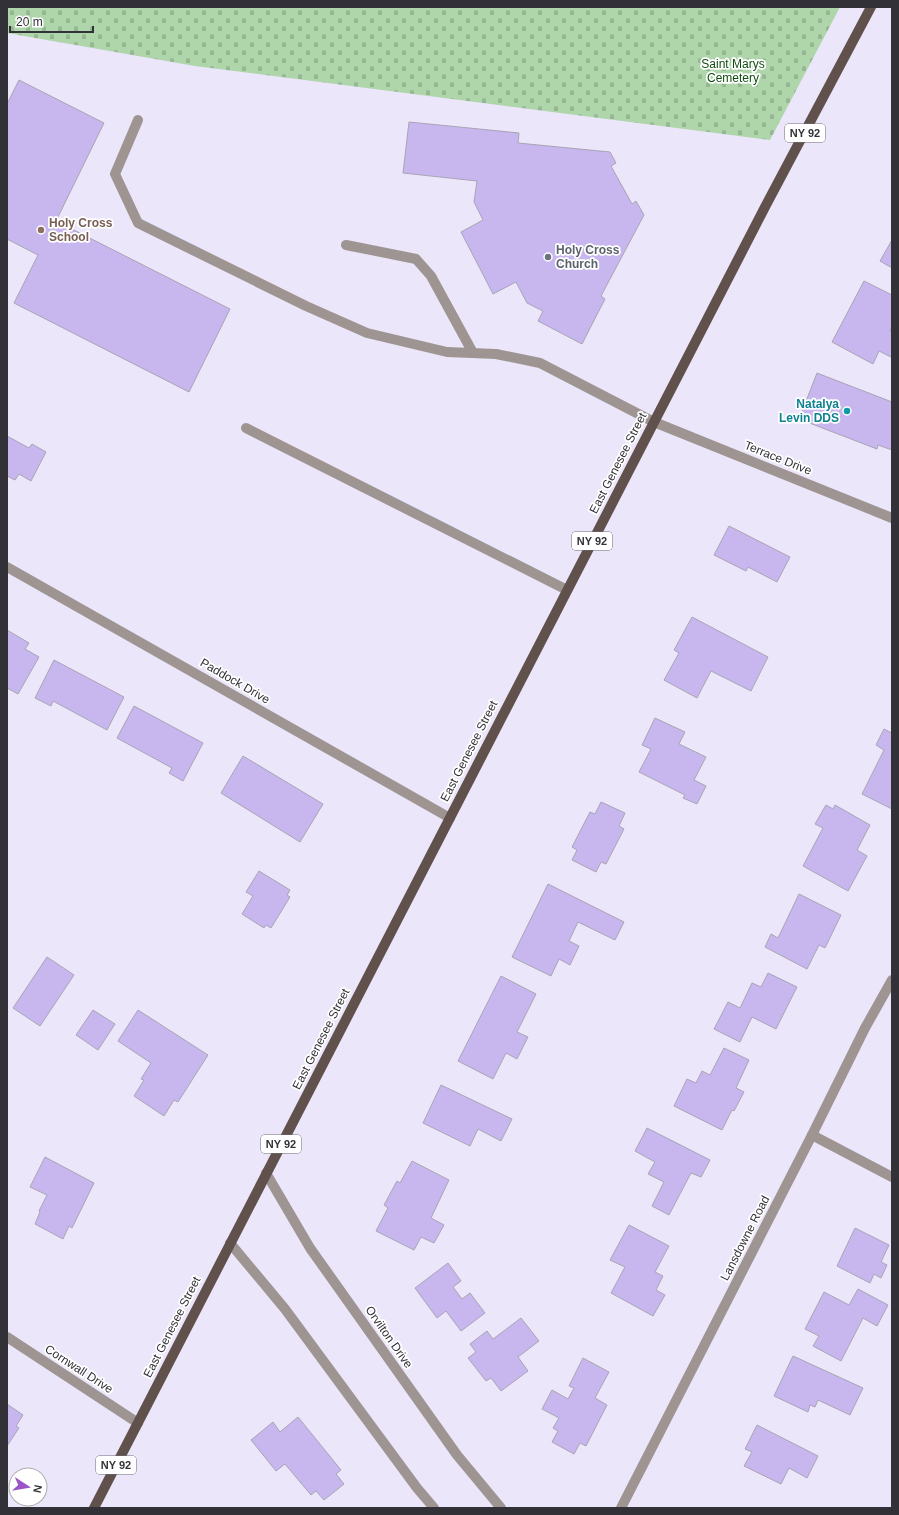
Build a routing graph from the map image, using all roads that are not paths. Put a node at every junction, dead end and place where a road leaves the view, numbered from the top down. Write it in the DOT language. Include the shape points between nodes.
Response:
graph roads {
  1 [pos="870,7"];
  2 [pos="138,120"];
  3 [pos="346,245"];
  4 [pos="473,353"];
  5 [pos="654,422"];
  6 [pos="246,428"];
  7 [pos="892,518"];
  8 [pos="7,567"];
  9 [pos="567,590"];
  10 [pos="450,818"];
  11 [pos="892,980"];
  12 [pos="812,1135"];
  13 [pos="266,1173"];
  14 [pos="892,1177"];
  15 [pos="230,1243"];
  16 [pos="7,1338"];
  17 [pos="138,1422"];
  18 [pos="94,1508"];
  19 [pos="434,1508"];
  20 [pos="501,1508"];
  21 [pos="621,1508"];
  1 -- 5 [label="main road, East Genesee Street / NY 92"];
  2 -- 4 [label="street, Terrace Drive" via="115,174 138,223 367,333 447,352"];
  3 -- 4 [label="street" via="416,259 431,276"];
  4 -- 5 [label="street, Terrace Drive" via="496,354 540,363"];
  5 -- 7 [label="street, Terrace Drive"];
  5 -- 9 [label="main road, East Genesee Street / NY 92"];
  6 -- 9 [label="street"];
  8 -- 10 [label="street, Paddock Drive"];
  9 -- 10 [label="main road, East Genesee Street / NY 92"];
  10 -- 13 [label="main road, East Genesee Street / NY 92"];
  11 -- 12 [label="street, Lansdowne Road"];
  12 -- 14 [label="street"];
  12 -- 21 [label="street, Lansdowne Road"];
  13 -- 15 [label="main road, East Genesee Street / NY 92"];
  13 -- 20 [label="street, Orvilton Drive" via="310,1248 457,1455"];
  15 -- 17 [label="main road, East Genesee Street / NY 92"];
  15 -- 19 [label="street" via="286,1309"];
  16 -- 17 [label="street, Cornwall Drive"];
  17 -- 18 [label="main road, East Genesee Street / NY 92"];
}
